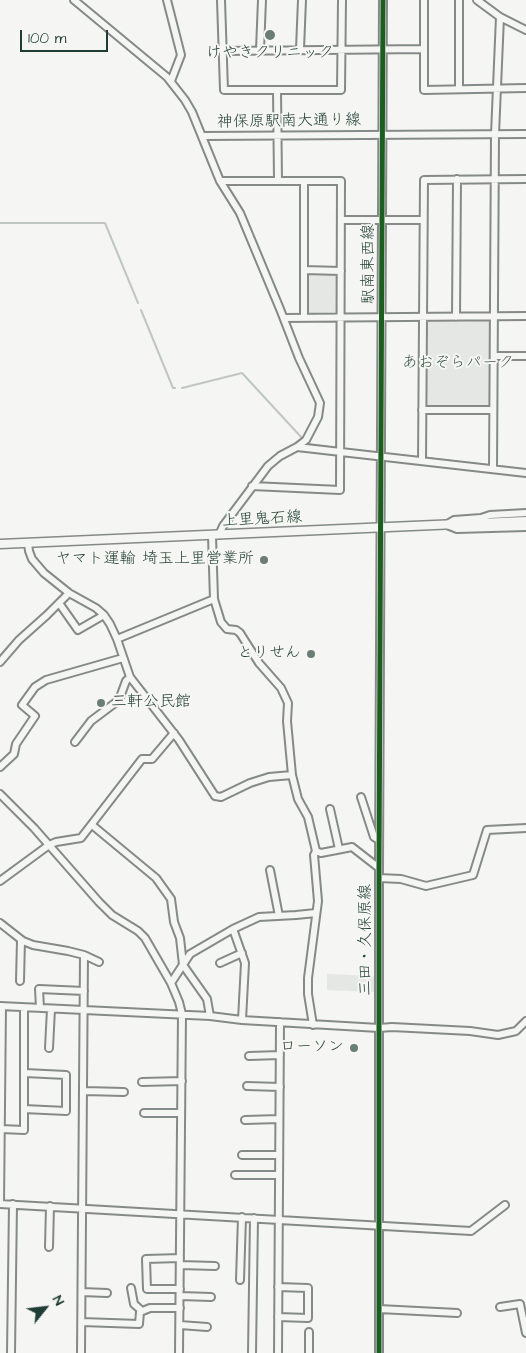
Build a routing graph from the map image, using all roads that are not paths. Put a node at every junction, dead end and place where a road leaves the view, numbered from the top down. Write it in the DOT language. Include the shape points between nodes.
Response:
graph roads {
  1 [pos="74,0"];
  2 [pos="167,0"];
  3 [pos="221,0"];
  4 [pos="262,0"];
  5 [pos="302,0"];
  6 [pos="342,0"];
  7 [pos="384,0"];
  8 [pos="424,0"];
  9 [pos="459,0"];
  10 [pos="477,0"];
  11 [pos="500,17"];
  12 [pos="526,30"];
  13 [pos="424,49"];
  14 [pos="260,50"];
  15 [pos="300,50"];
  16 [pos="341,50"];
  17 [pos="383,50"];
  18 [pos="222,51"];
  19 [pos="171,81"];
  20 [pos="526,88"];
  21 [pos="459,89"];
  22 [pos="497,89"];
  23 [pos="277,90"];
  24 [pos="495,134"];
  25 [pos="526,134"];
  26 [pos="383,135"];
  27 [pos="202,136"];
  28 [pos="277,136"];
  29 [pos="457,179"];
  30 [pos="494,179"];
  31 [pos="526,179"];
  32 [pos="220,181"];
  33 [pos="278,181"];
  34 [pos="304,181"];
  35 [pos="341,220"];
  36 [pos="383,220"];
  37 [pos="423,220"];
  38 [pos="304,270"];
  39 [pos="341,271"];
  40 [pos="494,316"];
  41 [pos="526,316"];
  42 [pos="382,317"];
  43 [pos="423,317"];
  44 [pos="456,317"];
  45 [pos="284,318"];
  46 [pos="304,318"];
  47 [pos="341,318"];
  48 [pos="494,356"];
  49 [pos="526,356"];
  50 [pos="422,410"];
  51 [pos="493,410"];
  52 [pos="297,447"];
  53 [pos="341,452"];
  54 [pos="382,457"];
  55 [pos="422,461"];
  56 [pos="493,469"];
  57 [pos="526,473"];
  58 [pos="252,486"];
  59 [pos="526,513"];
  60 [pos="526,521"];
  61 [pos="446,525"];
  62 [pos="526,527"];
  63 [pos="382,528"];
  64 [pos="216,535"];
  65 [pos="28,543"];
  66 [pos="0,544"];
  67 [pos="68,593"];
  68 [pos="214,599"];
  69 [pos="59,603"];
  70 [pos="104,615"];
  71 [pos="117,639"];
  72 [pos="123,658"];
  73 [pos="0,662"];
  74 [pos="130,677"];
  75 [pos="174,733"];
  76 [pos="75,742"];
  77 [pos="0,766"];
  78 [pos="292,775"];
  79 [pos="0,794"];
  80 [pos="361,797"];
  81 [pos="330,808"];
  82 [pos="92,825"];
  83 [pos="526,828"];
  84 [pos="379,840"];
  85 [pos="49,844"];
  86 [pos="339,849"];
  87 [pos="316,851"];
  88 [pos="379,868"];
  89 [pos="270,870"];
  90 [pos="379,878"];
  91 [pos="0,881"];
  92 [pos="316,913"];
  93 [pos="279,916"];
  94 [pos="0,923"];
  95 [pos="233,929"];
  96 [pos="21,940"];
  97 [pos="242,953"];
  98 [pos="84,955"];
  99 [pos="99,962"];
  100 [pos="220,963"];
  101 [pos="183,965"];
  102 [pos="20,981"];
  103 [pos="171,983"];
  104 [pos="84,991"];
  105 [pos="1,1006"];
  106 [pos="24,1008"];
  107 [pos="40,1008"];
  108 [pos="51,1009"];
  109 [pos="85,1010"];
  110 [pos="182,1014"];
  111 [pos="210,1016"];
  112 [pos="242,1020"];
  113 [pos="526,1021"];
  114 [pos="280,1022"];
  115 [pos="313,1025"];
  116 [pos="379,1028"];
  117 [pos="50,1048"];
  118 [pos="249,1056"];
  119 [pos="280,1056"];
  120 [pos="25,1073"];
  121 [pos="182,1081"];
  122 [pos="142,1082"];
  123 [pos="247,1086"];
  124 [pos="280,1087"];
  125 [pos="84,1091"];
  126 [pos="124,1092"];
  127 [pos="24,1109"];
  128 [pos="144,1113"];
  129 [pos="181,1114"];
  130 [pos="279,1119"];
  131 [pos="245,1120"];
  132 [pos="1,1129"];
  133 [pos="242,1155"];
  134 [pos="279,1155"];
  135 [pos="235,1175"];
  136 [pos="278,1175"];
  137 [pos="0,1204"];
  138 [pos="13,1204"];
  139 [pos="505,1205"];
  140 [pos="50,1206"];
  141 [pos="83,1208"];
  142 [pos="180,1214"];
  143 [pos="242,1217"];
  144 [pos="254,1218"];
  145 [pos="278,1219"];
  146 [pos="379,1226"];
  147 [pos="49,1247"];
  148 [pos="180,1262"];
  149 [pos="215,1266"];
  150 [pos="240,1280"];
  151 [pos="278,1287"];
  152 [pos="131,1288"];
  153 [pos="82,1292"];
  154 [pos="107,1293"];
  155 [pos="180,1293"];
  156 [pos="211,1298"];
  157 [pos="500,1307"];
  158 [pos="180,1308"];
  159 [pos="379,1309"];
  160 [pos="142,1311"];
  161 [pos="457,1313"];
  162 [pos="278,1317"];
  163 [pos="82,1322"];
  164 [pos="180,1325"];
  165 [pos="207,1326"];
  166 [pos="309,1332"];
  167 [pos="526,1333"];
  168 [pos="11,1353"];
  169 [pos="81,1353"];
  170 [pos="179,1353"];
  171 [pos="252,1353"];
  172 [pos="278,1353"];
  173 [pos="309,1353"];
  174 [pos="379,1353"];
  1 -- 19 [label="street"];
  2 -- 19 [label="street" via="181,55"];
  3 -- 18 [label="street"];
  4 -- 14 [label="street"];
  5 -- 15 [label="street"];
  6 -- 16 [label="street"];
  7 -- 17 [label="street, 駅南東西線"];
  8 -- 13 [label="street"];
  9 -- 21 [label="street"];
  10 -- 11 [label="street"];
  11 -- 12 [label="street"];
  11 -- 22 [label="street"];
  13 -- 17 [label="street"];
  13 -- 21 [label="street" via="424,90"];
  14 -- 15 [label="street"];
  14 -- 18 [label="street"];
  15 -- 16 [label="street"];
  16 -- 17 [label="street"];
  16 -- 23 [label="street" via="341,90"];
  17 -- 26 [label="street, 駅南東西線"];
  18 -- 23 [label="street" via="224,90"];
  19 -- 27 [label="street" via="192,112"];
  20 -- 22 [label="street"];
  21 -- 22 [label="street"];
  22 -- 24 [label="street"];
  23 -- 28 [label="street"];
  24 -- 25 [label="street, 神保原駅南大通り線"];
  24 -- 26 [label="street, 神保原駅南大通り線"];
  24 -- 30 [label="street"];
  26 -- 28 [label="street, 神保原駅南大通り線"];
  26 -- 36 [label="street, 駅南東西線"];
  27 -- 28 [label="street, 神保原駅南大通り線"];
  27 -- 32 [label="street"];
  28 -- 33 [label="street"];
  29 -- 30 [label="street"];
  29 -- 37 [label="street" via="424,180"];
  29 -- 44 [label="street"];
  30 -- 31 [label="street"];
  30 -- 40 [label="street"];
  32 -- 33 [label="street"];
  32 -- 45 [label="street" via="240,213"];
  33 -- 34 [label="street"];
  34 -- 35 [label="street" via="341,181"];
  34 -- 38 [label="street"];
  35 -- 36 [label="street"];
  35 -- 39 [label="street"];
  36 -- 37 [label="street"];
  36 -- 42 [label="street, 駅南東西線"];
  37 -- 43 [label="street"];
  38 -- 39 [label="street"];
  38 -- 46 [label="street"];
  39 -- 47 [label="street"];
  40 -- 41 [label="street"];
  40 -- 44 [label="street"];
  40 -- 48 [label="street"];
  42 -- 43 [label="street"];
  42 -- 47 [label="street"];
  42 -- 54 [label="street, 駅南東西線"];
  43 -- 44 [label="street"];
  43 -- 50 [label="street"];
  45 -- 46 [label="street"];
  45 -- 52 [label="street" via="320,403 311,432"];
  46 -- 47 [label="street"];
  47 -- 53 [label="street"];
  48 -- 49 [label="street"];
  48 -- 51 [label="street"];
  50 -- 51 [label="street"];
  50 -- 55 [label="street"];
  51 -- 56 [label="street"];
  52 -- 53 [label="street"];
  52 -- 58 [label="street" via="274,460"];
  53 -- 54 [label="street"];
  53 -- 58 [label="street" via="340,490"];
  54 -- 55 [label="street"];
  54 -- 63 [label="street, 駅南東西線"];
  55 -- 56 [label="street"];
  56 -- 57 [label="street"];
  58 -- 64 [label="street"];
  59 -- 61 [label="street" via="454,520"];
  60 -- 61 [label="main road, 上里鬼石線"];
  61 -- 62 [label="street" via="457,529"];
  61 -- 63 [label="main road, 上里鬼石線"];
  63 -- 64 [label="main road, 上里鬼石線"];
  63 -- 84 [label="street, 三田・久保原線"];
  64 -- 65 [label="main road, 上里鬼石線"];
  64 -- 68 [label="street"];
  65 -- 66 [label="main road, 上里鬼石線"];
  65 -- 67 [label="street" via="37,566"];
  67 -- 69 [label="street"];
  67 -- 70 [label="street"];
  68 -- 71 [label="street"];
  68 -- 78 [label="street" via="224,627 240,633 286,698"];
  69 -- 70 [label="street" via="78,630"];
  69 -- 73 [label="street"];
  70 -- 71 [label="street"];
  71 -- 72 [label="street"];
  72 -- 74 [label="street"];
  72 -- 77 [label="street" via="46,680 35,687 22,705 35,716 16,744 14,754"];
  74 -- 75 [label="street"];
  74 -- 76 [label="street" via="119,700 91,721"];
  75 -- 78 [label="street" via="215,796 221,797 269,777"];
  75 -- 82 [label="street" via="152,759 142,759"];
  78 -- 87 [label="street"];
  79 -- 85 [label="street"];
  80 -- 84 [label="street" via="374,837"];
  81 -- 86 [label="street"];
  82 -- 85 [label="street" via="81,838"];
  82 -- 101 [label="street" via="156,878 171,899"];
  83 -- 90 [label="street" via="487,830 473,875 426,886 401,878"];
  84 -- 88 [label="street, 三田・久保原線"];
  85 -- 91 [label="street"];
  85 -- 103 [label="street" via="112,915 145,938"];
  86 -- 87 [label="street"];
  86 -- 88 [label="street" via="352,847"];
  87 -- 92 [label="street"];
  88 -- 90 [label="street, 三田・久保原線"];
  89 -- 93 [label="street"];
  90 -- 116 [label="street, 三田・久保原線"];
  92 -- 93 [label="street"];
  92 -- 115 [label="street" via="308,986"];
  93 -- 95 [label="street" via="259,917"];
  94 -- 96 [label="street"];
  95 -- 97 [label="street"];
  95 -- 101 [label="street" via="190,954"];
  96 -- 98 [label="street" via="33,946"];
  96 -- 102 [label="street"];
  97 -- 100 [label="street"];
  97 -- 112 [label="street" via="249,961"];
  98 -- 99 [label="street"];
  98 -- 104 [label="street"];
  101 -- 103 [label="street"];
  101 -- 111 [label="street" via="207,1000"];
  103 -- 110 [label="street"];
  104 -- 107 [label="street" via="39,989"];
  104 -- 109 [label="street"];
  105 -- 106 [label="street"];
  105 -- 132 [label="street"];
  106 -- 107 [label="street"];
  106 -- 120 [label="street"];
  107 -- 108 [label="street"];
  108 -- 109 [label="street"];
  108 -- 117 [label="street"];
  109 -- 110 [label="street"];
  109 -- 125 [label="street"];
  110 -- 111 [label="street"];
  110 -- 121 [label="street"];
  111 -- 112 [label="street"];
  112 -- 114 [label="street"];
  113 -- 116 [label="street" via="516,1031 498,1035"];
  114 -- 115 [label="street"];
  114 -- 119 [label="street"];
  115 -- 116 [label="street"];
  116 -- 146 [label="street, 三田・久保原線"];
  118 -- 119 [label="street"];
  119 -- 124 [label="street"];
  120 -- 127 [label="street"];
  120 -- 127 [label="street" via="66,1075 66,1111"];
  121 -- 122 [label="street"];
  121 -- 129 [label="street"];
  123 -- 124 [label="street"];
  124 -- 130 [label="street"];
  125 -- 126 [label="street"];
  125 -- 141 [label="street"];
  127 -- 132 [label="street" via="24,1130"];
  128 -- 129 [label="street"];
  129 -- 142 [label="street"];
  130 -- 131 [label="street"];
  130 -- 134 [label="street"];
  132 -- 137 [label="street"];
  133 -- 134 [label="street"];
  134 -- 136 [label="street"];
  135 -- 136 [label="street"];
  136 -- 145 [label="street"];
  137 -- 138 [label="street"];
  138 -- 140 [label="street"];
  138 -- 168 [label="street"];
  139 -- 146 [label="street" via="471,1231"];
  140 -- 141 [label="street"];
  140 -- 147 [label="street"];
  141 -- 142 [label="street"];
  141 -- 153 [label="street"];
  142 -- 143 [label="street"];
  142 -- 148 [label="street"];
  143 -- 144 [label="street"];
  143 -- 150 [label="street"];
  144 -- 145 [label="street"];
  144 -- 171 [label="street"];
  145 -- 146 [label="street"];
  145 -- 151 [label="street"];
  146 -- 159 [label="street, 三田・久保原線"];
  148 -- 149 [label="street"];
  148 -- 155 [label="street"];
  148 -- 155 [label="street" via="146,1259 147,1289"];
  151 -- 162 [label="street"];
  151 -- 162 [label="street" via="308,1288 308,1318"];
  152 -- 160 [label="street" via="134,1304"];
  153 -- 154 [label="street"];
  153 -- 163 [label="street"];
  155 -- 156 [label="street"];
  155 -- 158 [label="street"];
  157 -- 167 [label="street" via="520,1304"];
  158 -- 160 [label="street"];
  158 -- 164 [label="street"];
  159 -- 161 [label="street"];
  159 -- 174 [label="street, 三田・久保原線"];
  160 -- 163 [label="street" via="139,1324"];
  162 -- 172 [label="street"];
  163 -- 169 [label="street"];
  164 -- 165 [label="street"];
  164 -- 170 [label="street"];
  166 -- 173 [label="street"];
}
